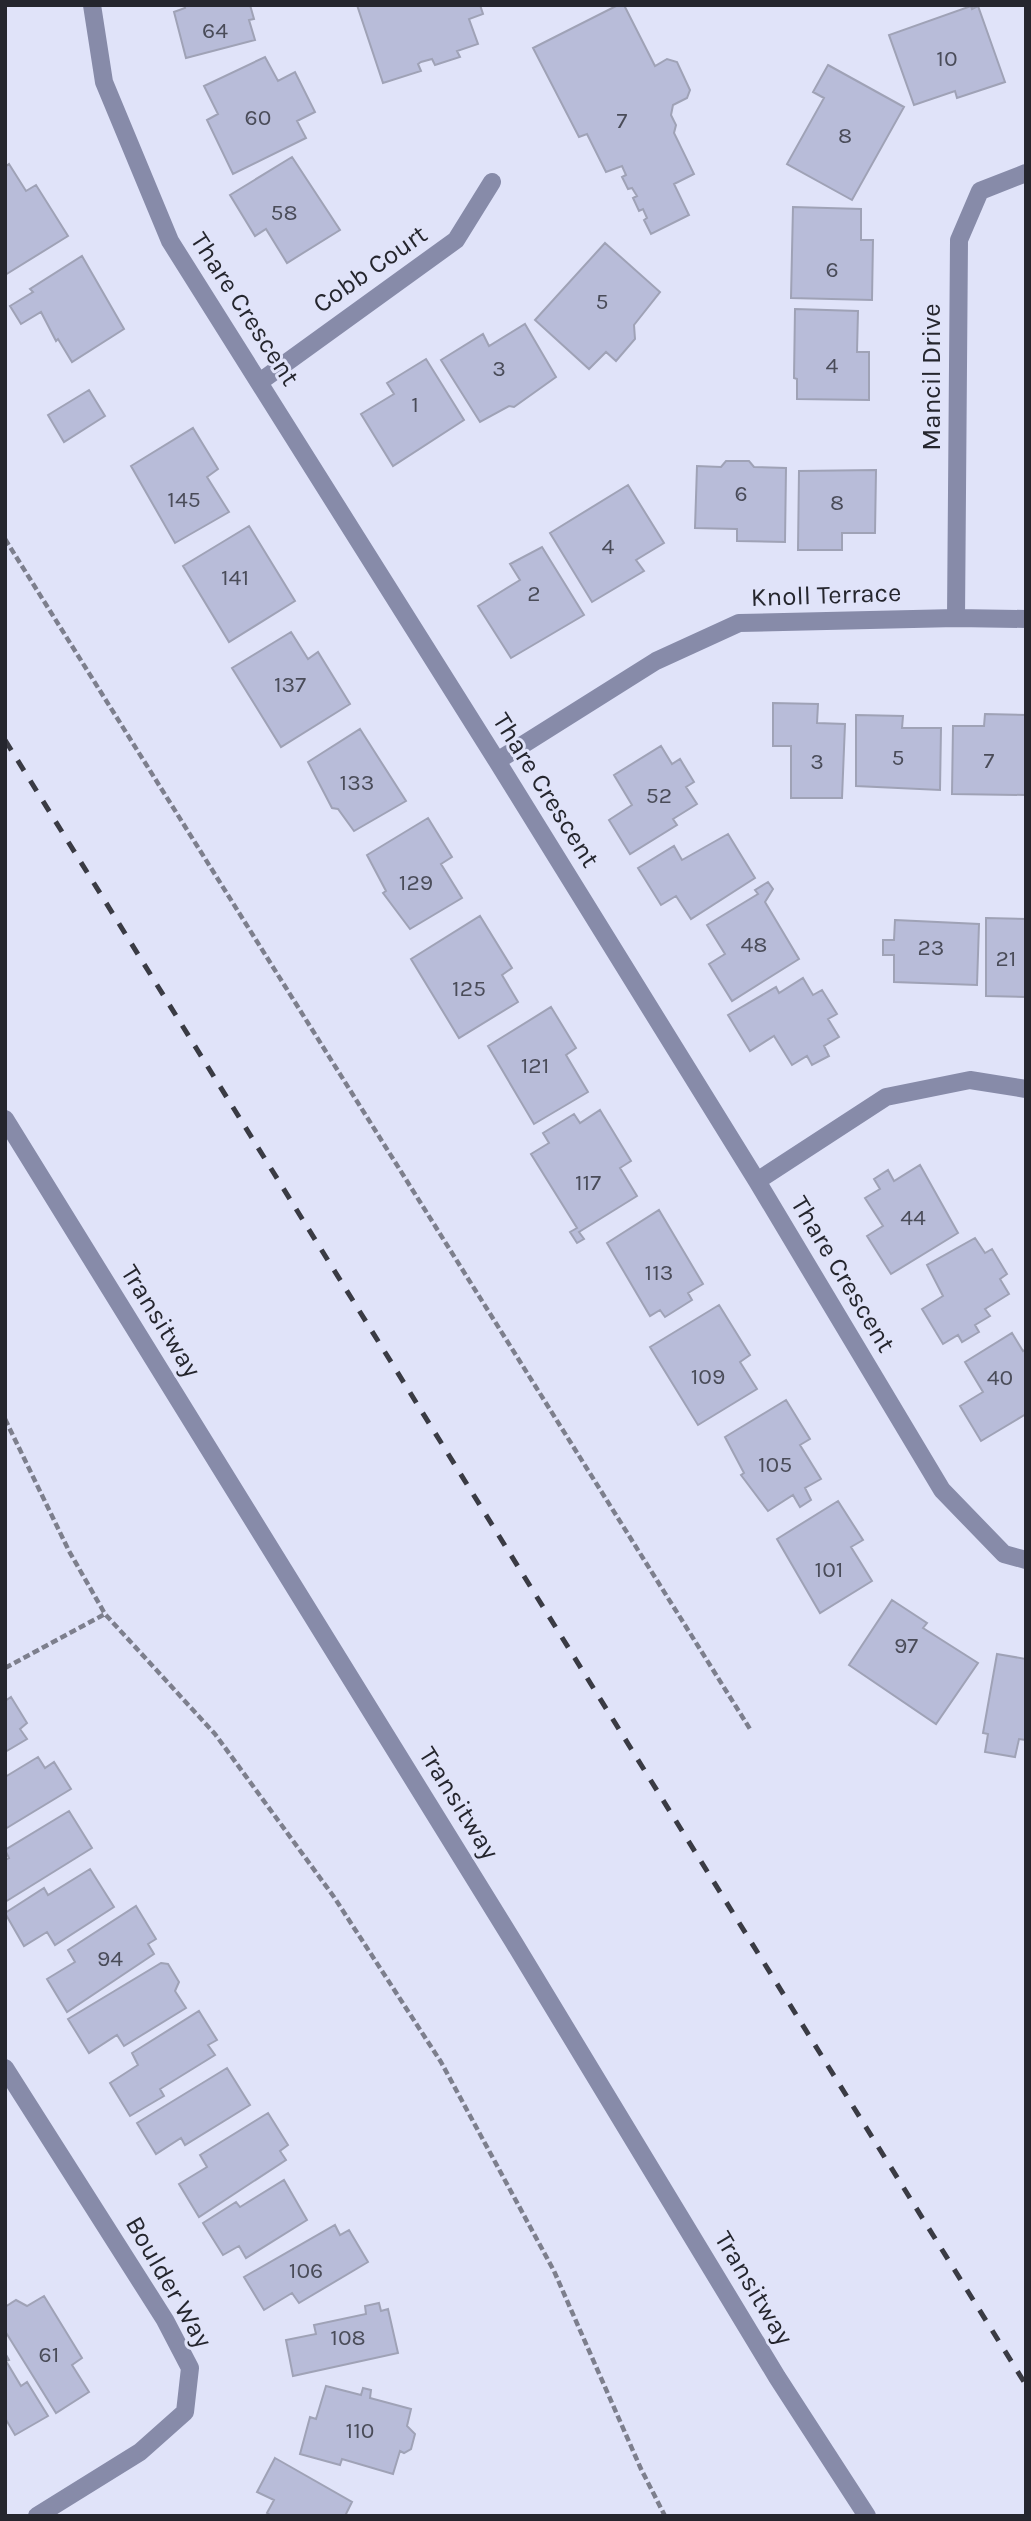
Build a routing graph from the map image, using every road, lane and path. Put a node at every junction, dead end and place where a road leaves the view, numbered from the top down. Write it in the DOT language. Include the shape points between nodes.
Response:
graph roads {
  1 [pos="92,5"];
  2 [pos="1026,173"];
  3 [pos="492,182"];
  4 [pos="261,381"];
  5 [pos="5,539"];
  6 [pos="956,618"];
  7 [pos="1026,619"];
  8 [pos="497,761"];
  9 [pos="1026,1089"];
  10 [pos="5,1119"];
  11 [pos="757,1181"];
  12 [pos="5,1419"];
  13 [pos="1026,1560"];
  14 [pos="105,1614"];
  15 [pos="5,1668"];
  16 [pos="750,1729"];
  17 [pos="5,2068"];
  18 [pos="37,2516"];
  19 [pos="665,2516"];
  20 [pos="867,2516"];
  1 -- 4 [label="street, Thare Crescent" via="104,82 170,241"];
  2 -- 6 [label="street, Mancil Drive" via="980,191 958,240"];
  3 -- 4 [label="street, Cobb Court" via="456,240"];
  4 -- 8 [label="street, Thare Crescent"];
  5 -- 16 [label="path"];
  6 -- 7 [label="street, Knoll Terrace"];
  6 -- 8 [label="street, Knoll Terrace" via="739,623 656,661"];
  8 -- 11 [label="street, Thare Crescent"];
  9 -- 11 [label="street" via="970,1080 886,1097"];
  10 -- 20 [label="street, Transitway" via="777,2377"];
  11 -- 13 [label="street, Thare Crescent" via="942,1490 1004,1554"];
  12 -- 14 [label="path"];
  14 -- 15 [label="path"];
  14 -- 19 [label="path" via="215,1734 334,1897 441,2062 554,2271"];
  17 -- 18 [label="street, Boulder Way" via="165,2320 190,2368 185,2412 141,2452"];
}
